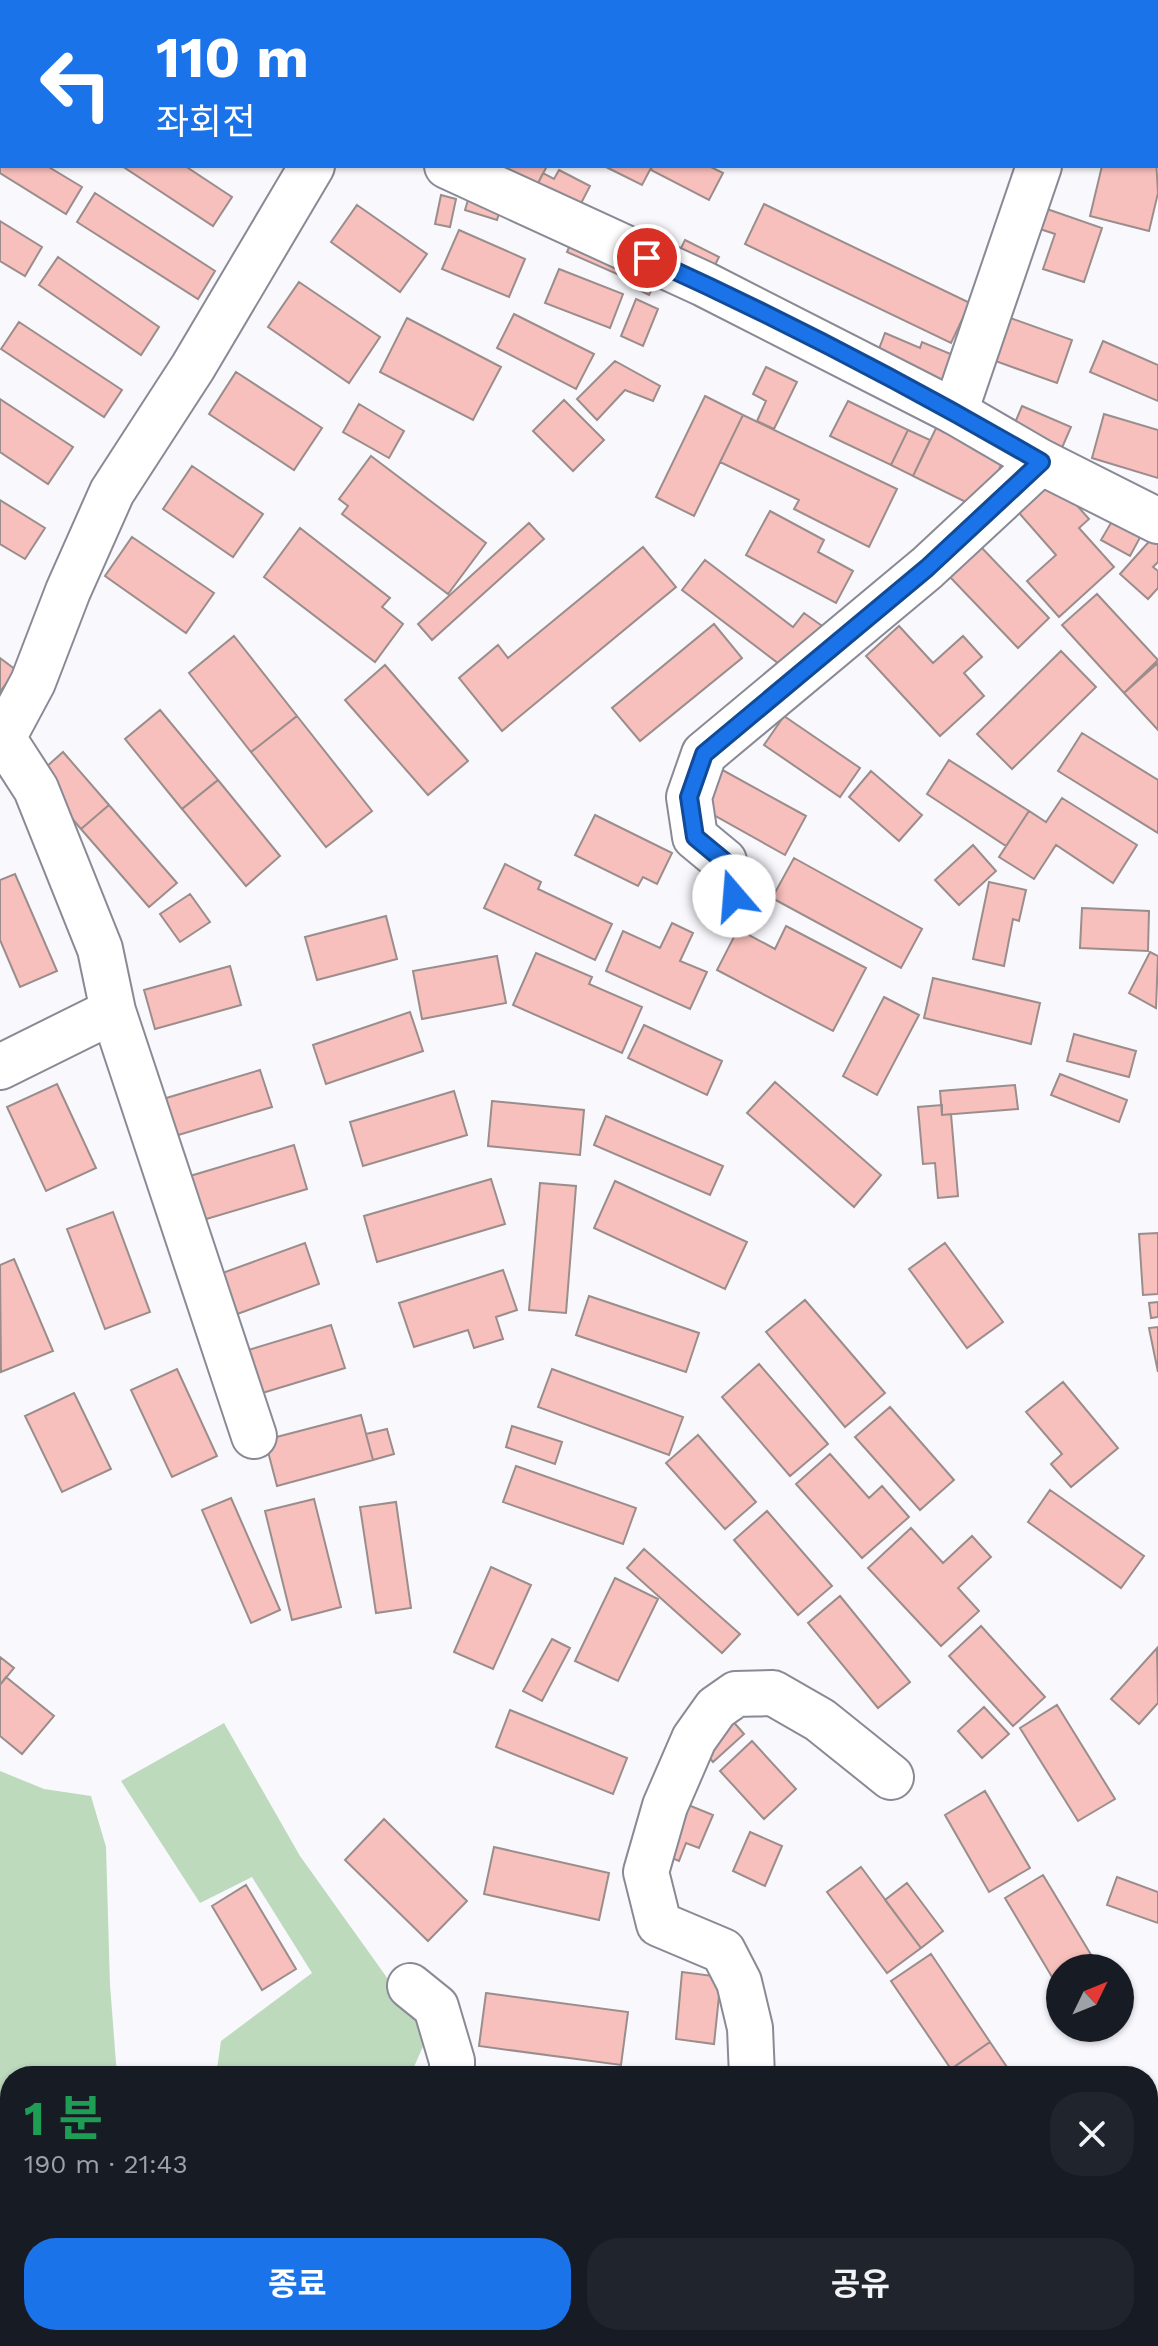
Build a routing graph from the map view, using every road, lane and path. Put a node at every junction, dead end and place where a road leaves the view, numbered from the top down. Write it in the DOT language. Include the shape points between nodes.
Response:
graph roads {
  1 [pos="311,168"];
  2 [pos="451,168"];
  3 [pos="1038,168"];
  4 [pos="955,412"];
  5 [pos="1041,462"];
  6 [pos="1158,521"];
  7 [pos="1,737"];
  8 [pos="734,896"];
  9 [pos="113,1011"];
  10 [pos="0,1067"];
  11 [pos="254,1436"];
  12 [pos="891,1777"];
  13 [pos="410,1986"];
  14 [pos="452,2066"];
  15 [pos="752,2066"];
  1 -- 7 [label="street" via="112,492 33,682"];
  2 -- 4 [label="street" via="704,284"];
  3 -- 4 [label="street"];
  4 -- 5 [label="street"];
  5 -- 6 [label="street"];
  5 -- 8 [label="street" via="927,568 704,754 689,797 695,837 724,861"];
  7 -- 9 [label="street" via="36,789 100,949"];
  9 -- 10 [label="street"];
  9 -- 11 [label="street"];
  12 -- 15 [label="street" via="820,1720 773,1693 736,1694 716,1708 694,1739 665,1806 646,1872 659,1924 723,1951 739,1982 750,2028"];
  13 -- 14 [label="street" via="436,2007"];
}
